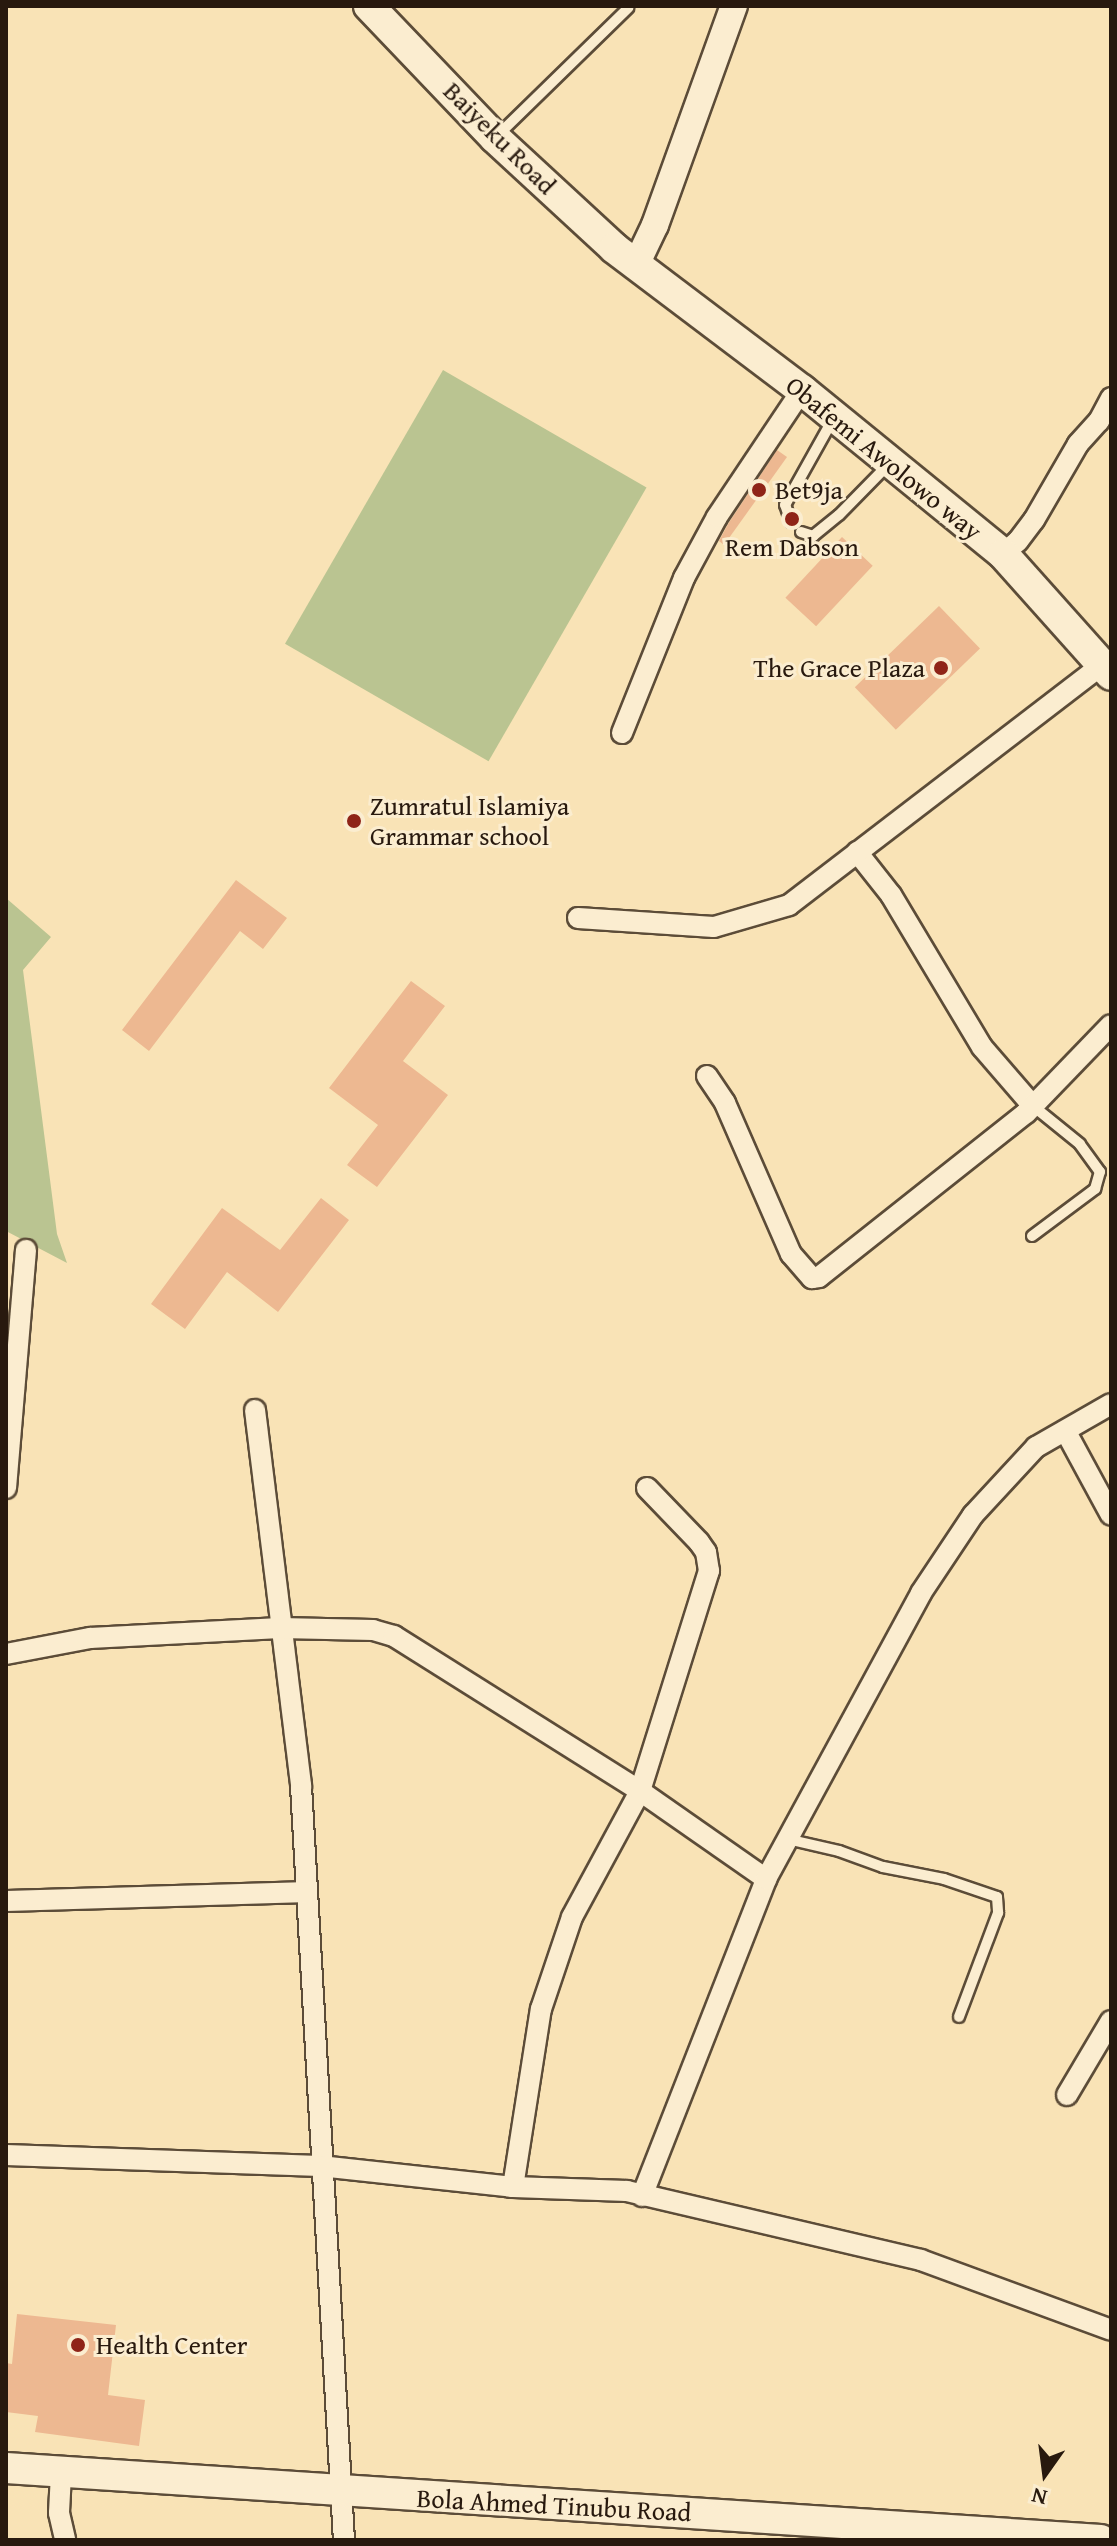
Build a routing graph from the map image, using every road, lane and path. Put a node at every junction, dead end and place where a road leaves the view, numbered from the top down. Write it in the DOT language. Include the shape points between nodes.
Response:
graph roads {
  1 [pos="369,6"];
  2 [pos="734,6"];
  3 [pos="628,8"];
  4 [pos="495,138"];
  5 [pos="636,265"];
  6 [pos="802,390"];
  7 [pos="1111,398"];
  8 [pos="834,418"];
  9 [pos="889,464"];
  10 [pos="791,522"];
  11 [pos="801,532"];
  12 [pos="1003,554"];
  13 [pos="1106,670"];
  14 [pos="622,733"];
  15 [pos="857,852"];
  16 [pos="578,918"];
  17 [pos="1111,1025"];
  18 [pos="707,1076"];
  19 [pos="1033,1106"];
  20 [pos="1032,1236"];
  21 [pos="26,1250"];
  22 [pos="1111,1404"];
  23 [pos="255,1410"];
  24 [pos="1066,1432"];
  25 [pos="6,1488"];
  26 [pos="647,1488"];
  27 [pos="1111,1515"];
  28 [pos="280,1628"];
  29 [pos="6,1654"];
  30 [pos="640,1791"];
  31 [pos="787,1839"];
  32 [pos="766,1879"];
  33 [pos="307,1892"];
  34 [pos="6,1901"];
  35 [pos="959,2017"];
  36 [pos="1111,2021"];
  37 [pos="1067,2095"];
  38 [pos="6,2155"];
  39 [pos="320,2166"];
  40 [pos="513,2187"];
  41 [pos="642,2196"];
  42 [pos="1111,2330"];
  43 [pos="6,2468"];
  44 [pos="61,2474"];
  45 [pos="344,2492"];
  46 [pos="821,2530"];
  47 [pos="65,2540"];
  48 [pos="344,2540"];
  49 [pos="1101,2540"];
  1 -- 4 [label="main road, Baiyeku Road"];
  2 -- 5 [label="street"];
  3 -- 4 [label="lane"];
  4 -- 5 [label="main road, Baiyeku Road"];
  5 -- 6 [label="main road, Obafemi Awolowo way"];
  6 -- 8 [label="main road, Obafemi Awolowo way"];
  6 -- 14 [label="street" via="717,517 684,578"];
  7 -- 12 [label="street" via="1034,520"];
  8 -- 9 [label="main road, Obafemi Awolowo way"];
  8 -- 10 [label="lane" via="785,505"];
  9 -- 11 [label="lane" via="813,536"];
  9 -- 12 [label="main road, Obafemi Awolowo way"];
  12 -- 13 [label="main road, Obafemi Awolowo way"];
  13 -- 15 [label="street"];
  15 -- 16 [label="street" via="789,905 714,927"];
  15 -- 19 [label="street" via="891,895 982,1047"];
  17 -- 19 [label="street"];
  18 -- 19 [label="street" via="725,1103 791,1254 812,1278"];
  19 -- 20 [label="lane" via="1080,1144 1100,1172 1095,1189"];
  21 -- 25 [label="street"];
  22 -- 24 [label="street"];
  23 -- 28 [label="street"];
  24 -- 27 [label="street"];
  24 -- 31 [label="street" via="1036,1447 973,1515 921,1593"];
  26 -- 30 [label="street" via="699,1542 709,1571"];
  28 -- 29 [label="street" via="90,1638"];
  28 -- 30 [label="street" via="373,1630 394,1636"];
  28 -- 33 [label="street" via="301,1786"];
  30 -- 32 [label="street"];
  30 -- 40 [label="street" via="572,1917 541,2009"];
  31 -- 32 [label="street"];
  31 -- 35 [label="lane" via="997,1897 998,1913"];
  32 -- 41 [label="street"];
  33 -- 34 [label="street"];
  33 -- 39 [label="street"];
  36 -- 37 [label="street"];
  38 -- 39 [label="street"];
  39 -- 40 [label="street"];
  39 -- 45 [label="street" via="337,2457"];
  40 -- 41 [label="street"];
  41 -- 42 [label="street" via="921,2260"];
  43 -- 44 [label="main road, Bola Ahmed Tinubu Road"];
  44 -- 45 [label="main road, Bola Ahmed Tinubu Road"];
  44 -- 47 [label="street" via="59,2513"];
  45 -- 46 [label="main road, Bola Ahmed Tinubu Road"];
  45 -- 48 [label="street"];
  46 -- 49 [label="main road, Bola Ahmed Tinubu Road"];
}
